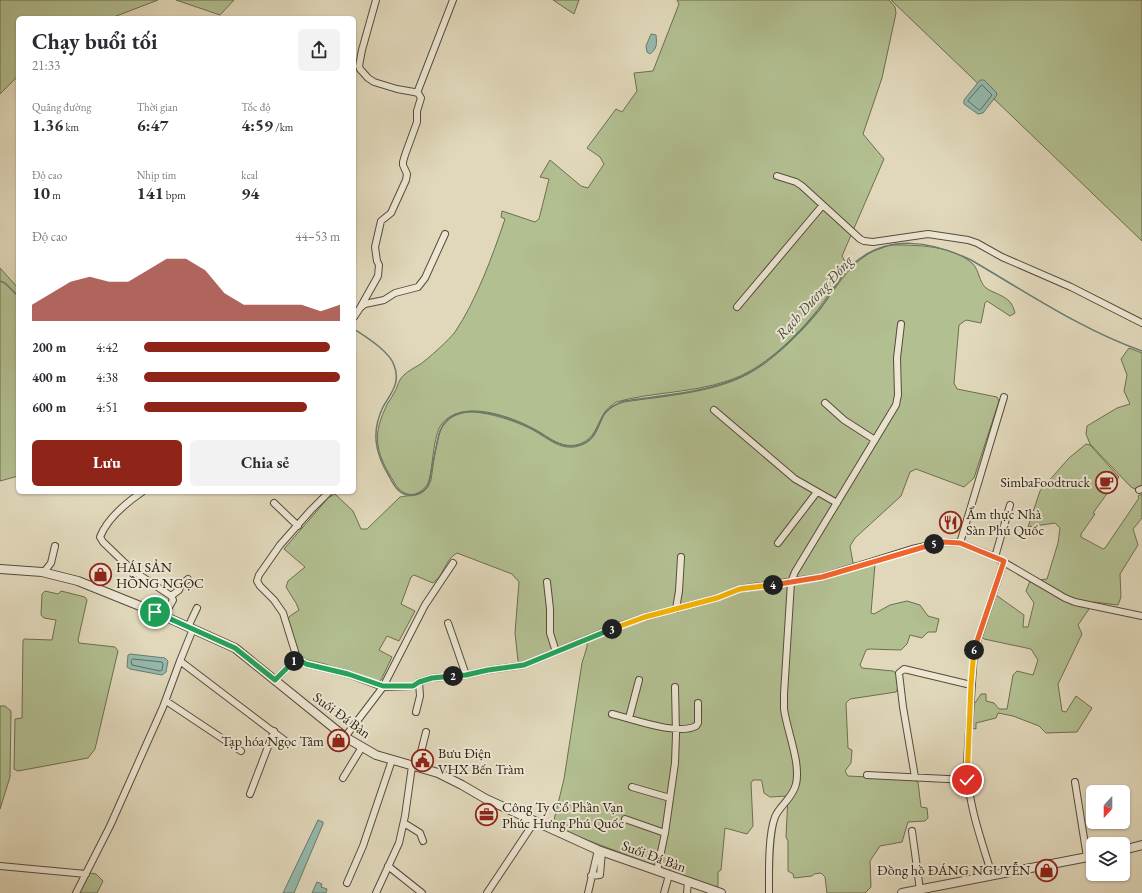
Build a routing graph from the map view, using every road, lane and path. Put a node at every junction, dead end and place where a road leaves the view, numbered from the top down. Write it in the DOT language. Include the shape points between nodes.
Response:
graph roads {
  1 [pos="376,0"];
  2 [pos="452,0"];
  3 [pos="417,93"];
  4 [pos="777,176"];
  5 [pos="822,206"];
  6 [pos="445,234"];
  7 [pos="737,307"];
  8 [pos="360,308"];
  9 [pos="356,314"];
  10 [pos="1142,323"];
  11 [pos="902,324"];
  12 [pos="1004,397"];
  13 [pos="825,403"];
  14 [pos="714,410"];
  15 [pos="875,440"];
  16 [pos="817,492"];
  17 [pos="140,494"];
  18 [pos="327,494"];
  19 [pos="274,503"];
  20 [pos="837,503"];
  21 [pos="1010,505"];
  22 [pos="298,526"];
  23 [pos="778,543"];
  24 [pos="960,543"];
  25 [pos="55,546"];
  26 [pos="681,557"];
  27 [pos="995,557"];
  28 [pos="1004,561"];
  29 [pos="453,563"];
  30 [pos="0,569"];
  31 [pos="44,572"];
  32 [pos="188,579"];
  33 [pos="547,582"];
  34 [pos="791,582"];
  35 [pos="171,596"];
  36 [pos="197,608"];
  37 [pos="676,609"];
  38 [pos="164,616"];
  39 [pos="1142,616"];
  40 [pos="448,623"];
  41 [pos="191,628"];
  42 [pos="556,652"];
  43 [pos="297,658"];
  44 [pos="180,661"];
  45 [pos="466,675"];
  46 [pos="275,680"];
  47 [pos="639,680"];
  48 [pos="419,682"];
  49 [pos="971,685"];
  50 [pos="383,686"];
  51 [pos="675,687"];
  52 [pos="166,701"];
  53 [pos="698,703"];
  54 [pos="416,712"];
  55 [pos="612,714"];
  56 [pos="629,718"];
  57 [pos="676,729"];
  58 [pos="274,731"];
  59 [pos="426,732"];
  60 [pos="345,737"];
  61 [pos="288,743"];
  62 [pos="362,747"];
  63 [pos="241,751"];
  64 [pos="392,760"];
  65 [pos="415,767"];
  66 [pos="868,775"];
  67 [pos="915,777"];
  68 [pos="343,778"];
  69 [pos="967,780"];
  70 [pos="1075,782"];
  71 [pos="632,787"];
  72 [pos="250,794"];
  73 [pos="670,798"];
  74 [pos="625,819"];
  75 [pos="535,821"];
  76 [pos="404,823"];
  77 [pos="912,831"];
  78 [pos="665,833"];
  79 [pos="1086,837"];
  80 [pos="423,841"];
  81 [pos="1142,845"];
  82 [pos="1130,848"];
  83 [pos="600,850"];
  84 [pos="1086,857"];
  85 [pos="0,866"];
  86 [pos="388,866"];
  87 [pos="657,871"];
  88 [pos="86,874"];
  89 [pos="669,875"];
  90 [pos="992,875"];
  91 [pos="688,882"];
  92 [pos="347,883"];
  93 [pos="920,890"];
  94 [pos="76,893"];
  95 [pos="376,893"];
  96 [pos="422,893"];
  97 [pos="487,893"];
  98 [pos="588,893"];
  99 [pos="664,893"];
  100 [pos="687,893"];
  101 [pos="721,893"];
  102 [pos="769,893"];
  103 [pos="902,893"];
  1 -- 3 [label="street" via="362,50 360,69 374,82"];
  2 -- 3 [label="street"];
  3 -- 8 [label="street" via="421,96 417,122 403,162 406,180 391,213 381,221 375,247 379,265 378,276"];
  4 -- 5 [label="street" via="802,186"];
  5 -- 7 [label="street"];
  5 -- 10 [label="street" via="864,242 928,234 968,240"];
  6 -- 8 [label="street" via="425,278 418,287 395,293 384,300 364,304"];
  8 -- 9 [label="street"];
  11 -- 15 [label="street" via="897,358 897,402"];
  12 -- 24 [label="street"];
  13 -- 15 [label="street" via="844,420"];
  14 -- 16 [label="street" via="795,479"];
  15 -- 20 [label="street"];
  16 -- 20 [label="street"];
  16 -- 23 [label="street"];
  17 -- 35 [label="street" via="114,516 100,537 132,570"];
  18 -- 22 [label="street"];
  19 -- 22 [label="street"];
  20 -- 34 [label="street"];
  21 -- 27 [label="street"];
  22 -- 43 [label="street" via="280,546 257,581 283,613"];
  24 -- 27 [label="street"];
  24 -- 34 [label="street" via="930,544 822,577"];
  25 -- 31 [label="street" via="51,563"];
  26 -- 37 [label="street"];
  27 -- 28 [label="street"];
  28 -- 39 [label="street" via="1075,602"];
  28 -- 49 [label="street" via="977,639"];
  29 -- 50 [label="street" via="425,605"];
  30 -- 31 [label="street, Suối Đá Bàn"];
  31 -- 38 [label="street, Suối Đá Bàn" via="78,582"];
  32 -- 35 [label="street"];
  33 -- 42 [label="street" via="550,633"];
  34 -- 37 [label="street" via="740,589"];
  34 -- 102 [label="street" via="784,710 797,776 793,792 778,811 771,831"];
  35 -- 38 [label="street" via="172,604"];
  36 -- 41 [label="street"];
  37 -- 42 [label="street" via="623,624"];
  38 -- 41 [label="street, Suối Đá Bàn"];
  40 -- 45 [label="street"];
  41 -- 44 [label="street"];
  41 -- 46 [label="street, Suối Đá Bàn" via="235,648"];
  42 -- 45 [label="street" via="524,665"];
  43 -- 46 [label="street"];
  43 -- 50 [label="street" via="306,664"];
  44 -- 52 [label="street"];
  44 -- 58 [label="street"];
  45 -- 48 [label="street" via="432,678"];
  46 -- 60 [label="street, Suối Đá Bàn"];
  47 -- 56 [label="street"];
  48 -- 50 [label="street" via="413,686"];
  48 -- 54 [label="street" via="420,696"];
  49 -- 67 [label="street" via="904,669 899,673"];
  49 -- 69 [label="street"];
  50 -- 60 [label="street"];
  51 -- 57 [label="street"];
  52 -- 63 [label="street"];
  52 -- 88 [label="street"];
  53 -- 57 [label="street" via="696,726"];
  55 -- 56 [label="street"];
  56 -- 57 [label="street"];
  57 -- 73 [label="street"];
  58 -- 61 [label="street"];
  58 -- 72 [label="street"];
  59 -- 65 [label="street"];
  60 -- 62 [label="street, Suối Đá Bàn"];
  62 -- 64 [label="street, Suối Đá Bàn"];
  62 -- 68 [label="street"];
  64 -- 65 [label="street, Suối Đá Bàn"];
  64 -- 92 [label="street" via="363,846"];
  65 -- 75 [label="street, Suối Đá Bàn" via="438,773 486,799"];
  65 -- 76 [label="street"];
  66 -- 67 [label="street"];
  67 -- 69 [label="street"];
  69 -- 90 [label="street" via="976,823"];
  70 -- 79 [label="street"];
  71 -- 73 [label="street"];
  73 -- 78 [label="street"];
  74 -- 78 [label="street"];
  75 -- 83 [label="street, Suối Đá Bàn"];
  75 -- 97 [label="street"];
  76 -- 80 [label="street" via="420,833"];
  76 -- 86 [label="street" via="399,843"];
  77 -- 93 [label="street"];
  78 -- 87 [label="street"];
  81 -- 82 [label="street"];
  83 -- 87 [label="street, Suối Đá Bàn"];
  83 -- 98 [label="street" via="600,875 591,876"];
  84 -- 90 [label="street"];
  85 -- 88 [label="street"];
  86 -- 95 [label="street"];
  86 -- 96 [label="street"];
  87 -- 89 [label="street, Suối Đá Bàn"];
  88 -- 94 [label="street"];
  89 -- 91 [label="street, Suối Đá Bàn"];
  89 -- 99 [label="street"];
  90 -- 93 [label="street"];
  91 -- 100 [label="street"];
  91 -- 101 [label="street, Suối Đá Bàn"];
  93 -- 103 [label="street"];
}
